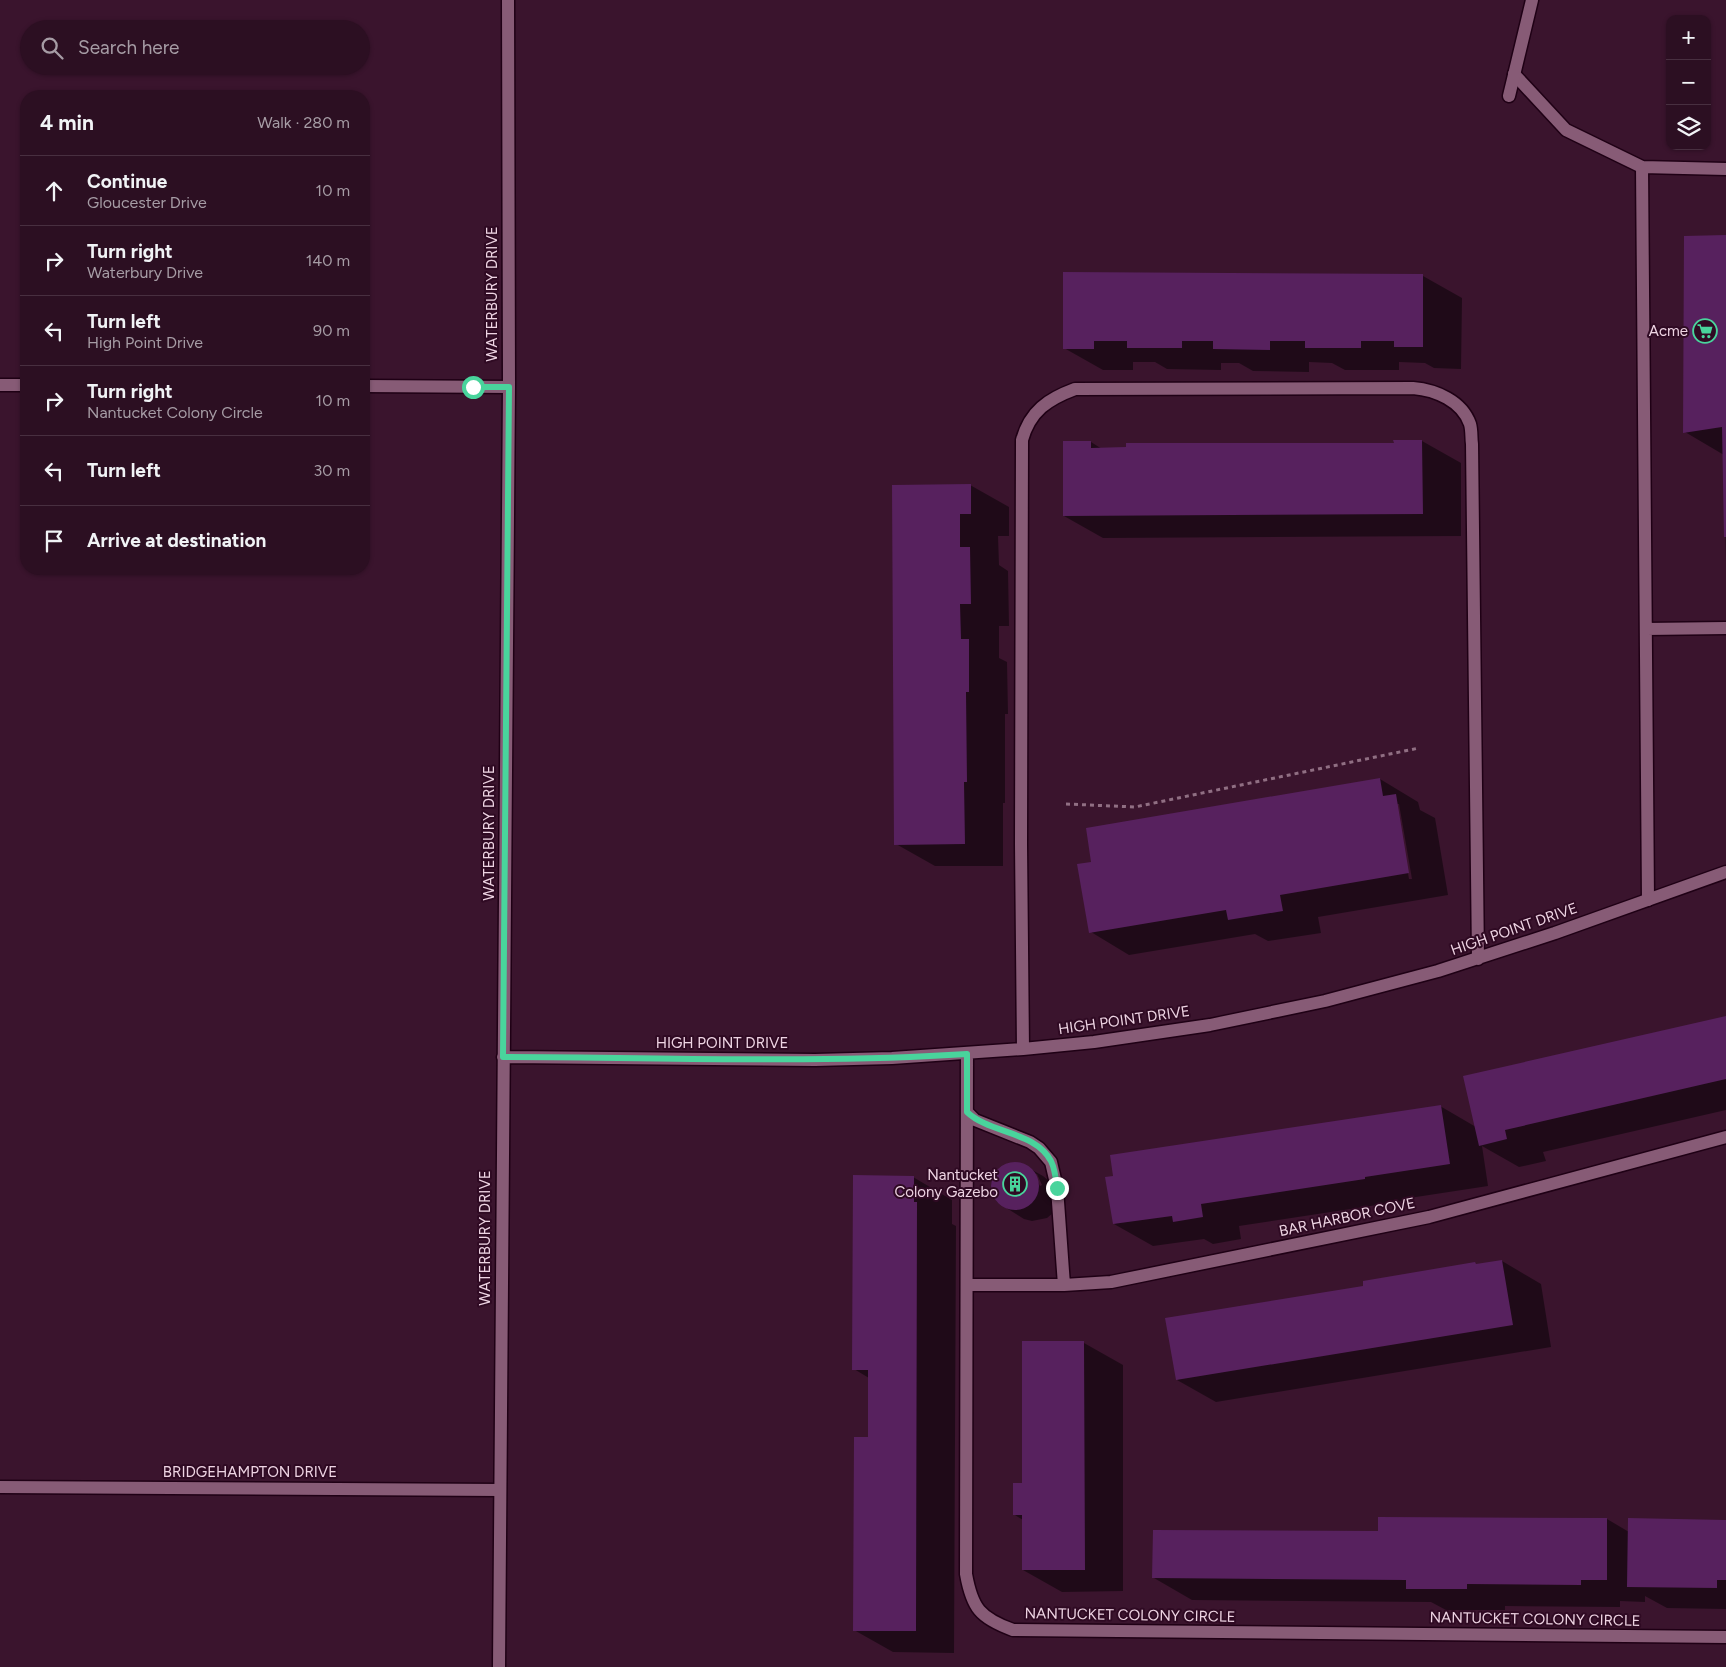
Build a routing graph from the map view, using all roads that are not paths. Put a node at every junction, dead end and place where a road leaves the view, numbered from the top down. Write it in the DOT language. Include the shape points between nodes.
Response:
graph roads {
  1 [pos="508,0"];
  2 [pos="1532,0"];
  3 [pos="1514,74"];
  4 [pos="1509,96"];
  5 [pos="1642,167"];
  6 [pos="1726,169"];
  7 [pos="0,385"];
  8 [pos="20,385"];
  9 [pos="370,386"];
  10 [pos="509,387"];
  11 [pos="1726,628"];
  12 [pos="1646,629"];
  13 [pos="1726,872"];
  14 [pos="1648,900"];
  15 [pos="1478,959"];
  16 [pos="1023,1049"];
  17 [pos="967,1054"];
  18 [pos="503,1057"];
  19 [pos="967,1112"];
  20 [pos="1726,1137"];
  21 [pos="967,1285"];
  22 [pos="1064,1285"];
  23 [pos="0,1487"];
  24 [pos="500,1490"];
  25 [pos="1726,1637"];
  26 [pos="499,1667"];
  1 -- 10 [label="street, WATERBURY DRIVE"];
  2 -- 3 [label="street"];
  3 -- 4 [label="street"];
  3 -- 5 [label="street" via="1566,130"];
  5 -- 6 [label="street"];
  5 -- 12 [label="street"];
  7 -- 8 [label="street"];
  9 -- 10 [label="street"];
  10 -- 18 [label="street, WATERBURY DRIVE"];
  11 -- 12 [label="street"];
  12 -- 14 [label="street"];
  13 -- 14 [label="street, HIGH POINT DRIVE"];
  14 -- 15 [label="street, HIGH POINT DRIVE"];
  15 -- 16 [label="street, HIGH POINT DRIVE" via="1325,1001 1219,1023"];
  15 -- 16 [label="street" via="1472,444 1470,424 1460,409 1435,392 1413,388 1075,389 1041,407 1025,428 1022,440"];
  16 -- 17 [label="street, HIGH POINT DRIVE"];
  17 -- 18 [label="street, HIGH POINT DRIVE" via="816,1060"];
  17 -- 19 [label="street, NANTUCKET COLONY CIRCLE"];
  18 -- 24 [label="street, WATERBURY DRIVE"];
  19 -- 21 [label="street, NANTUCKET COLONY CIRCLE"];
  19 -- 22 [label="street" via="975,1120 1030,1142 1051,1162 1057,1188"];
  20 -- 22 [label="street, BAR HARBOR COVE" via="1429,1217 1111,1282"];
  21 -- 22 [label="street, BAR HARBOR COVE"];
  21 -- 25 [label="street, NANTUCKET COLONY CIRCLE" via="966,1574 969,1593 979,1610 993,1623 1013,1630"];
  23 -- 24 [label="street, BRIDGEHAMPTON DRIVE"];
  24 -- 26 [label="street, WATERBURY DRIVE"];
}
